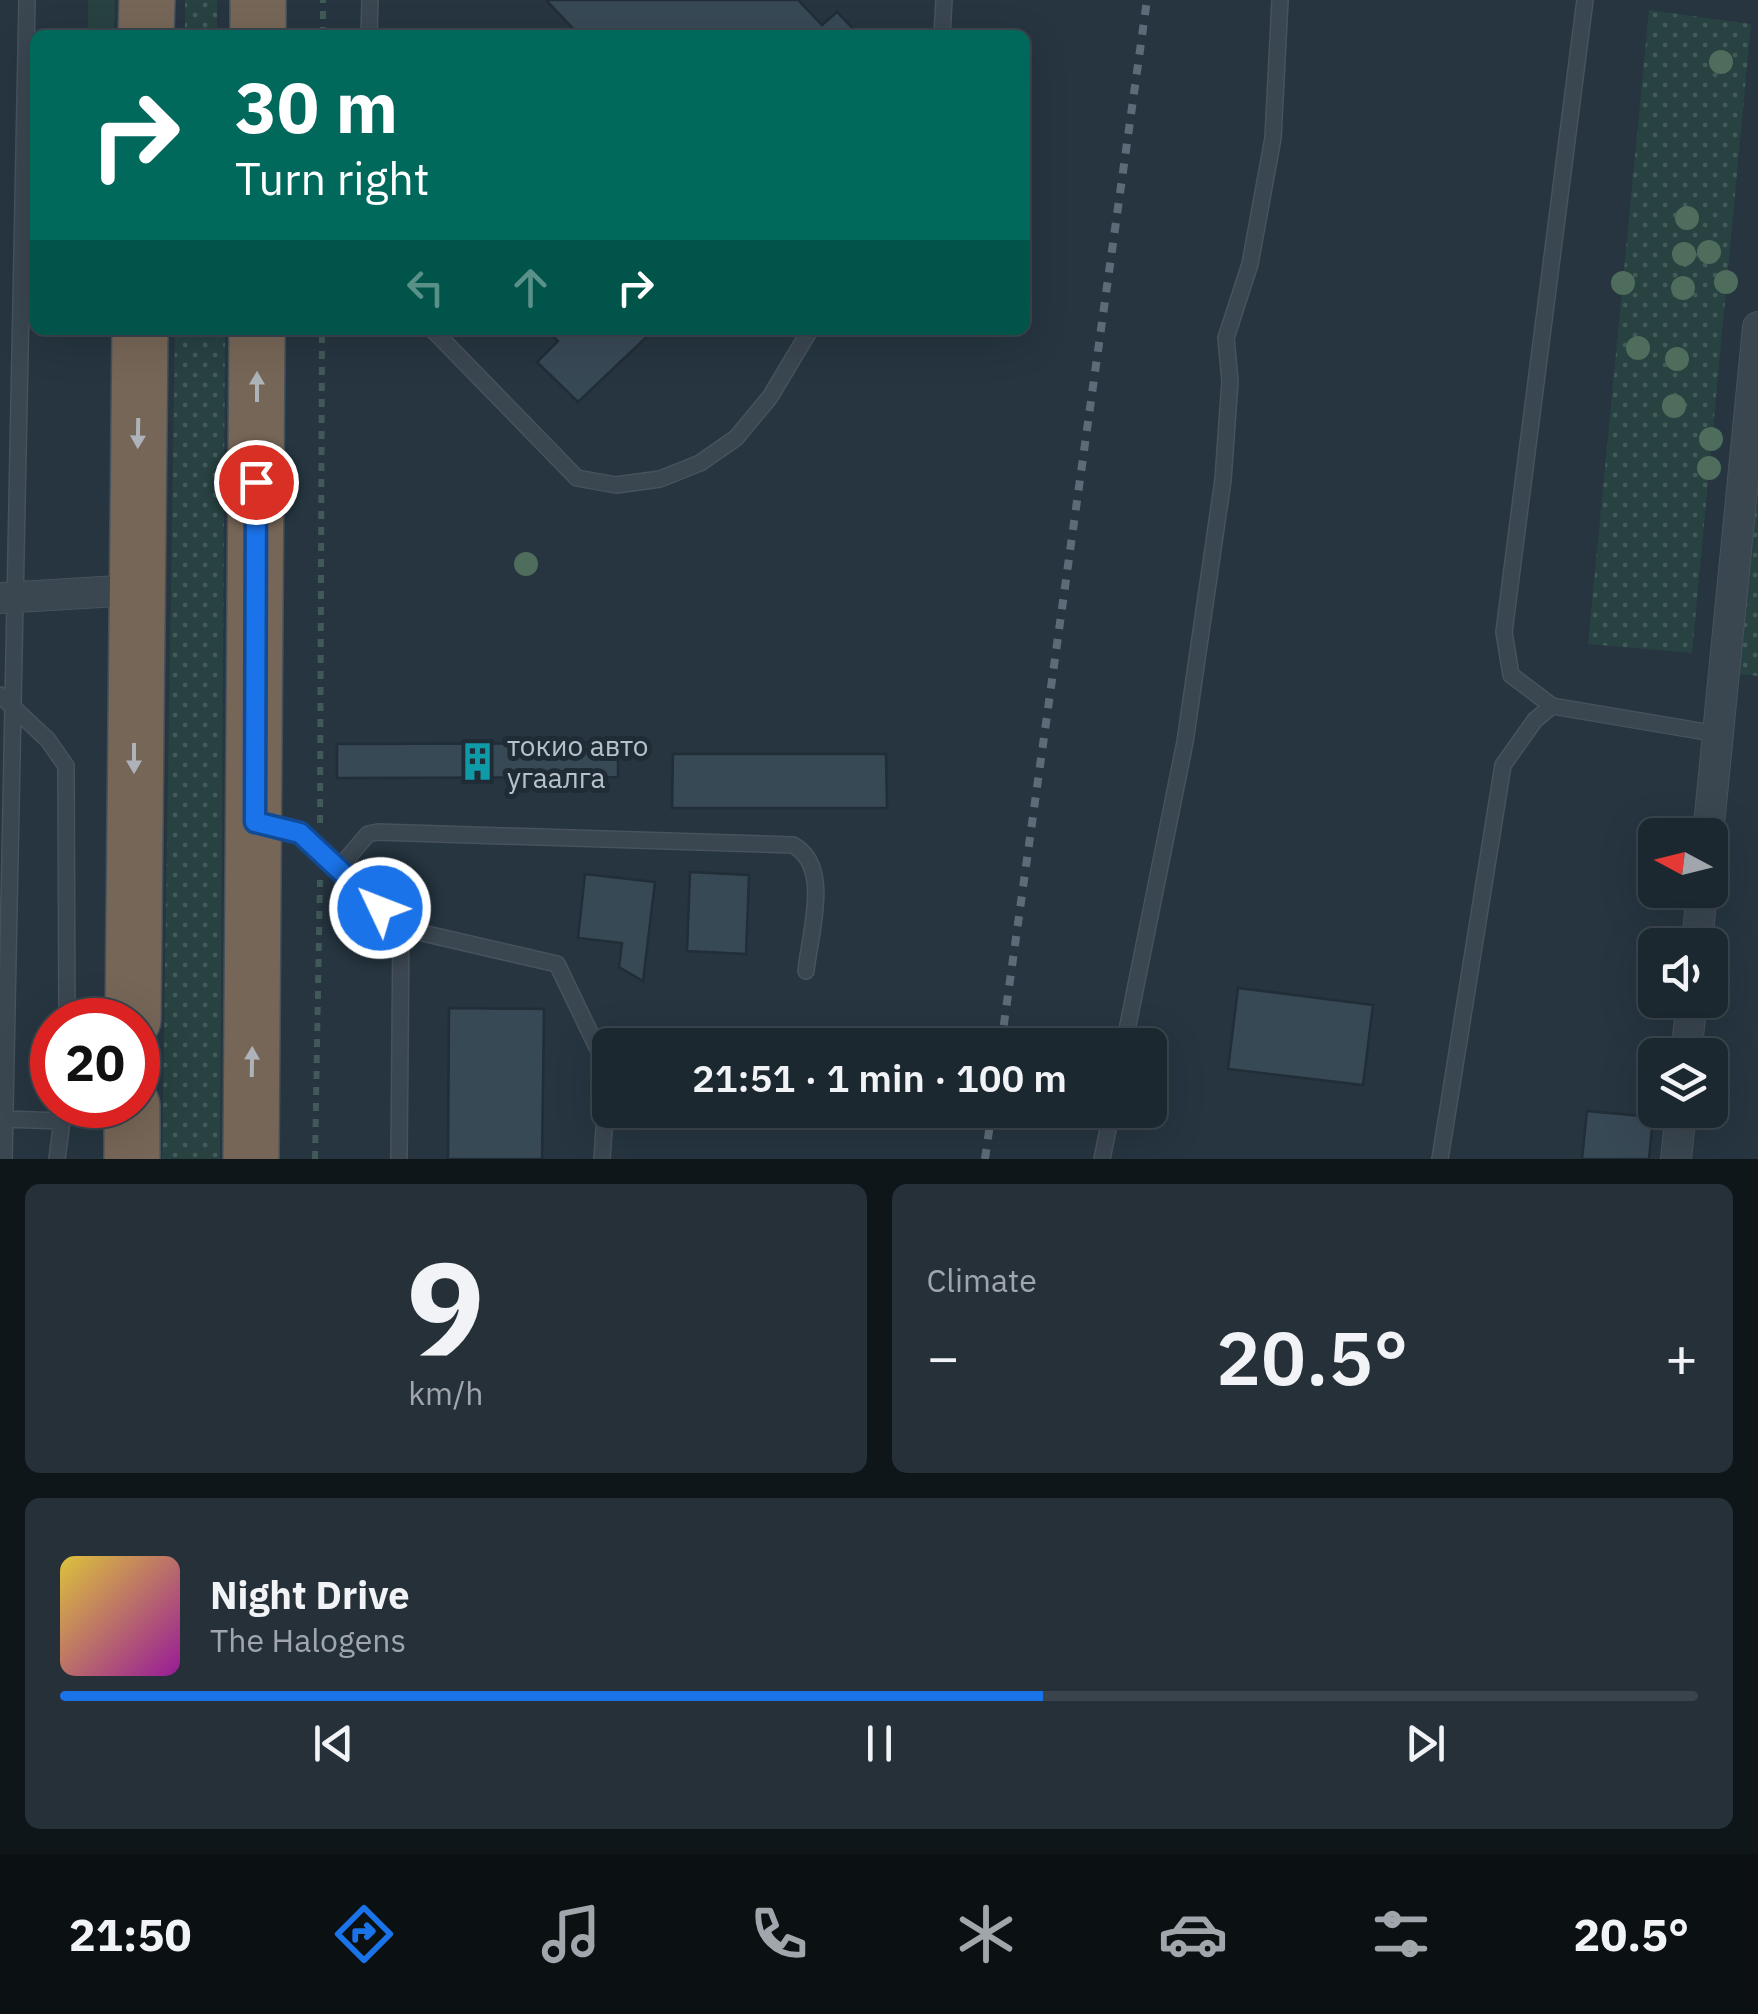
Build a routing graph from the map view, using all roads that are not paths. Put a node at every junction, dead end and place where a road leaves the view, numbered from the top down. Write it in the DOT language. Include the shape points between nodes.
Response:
graph roads {
  1 [pos="28,0"];
  2 [pos="147,0"];
  3 [pos="258,0"];
  4 [pos="370,0"];
  5 [pos="944,0"];
  6 [pos="1280,0"];
  7 [pos="1585,0"];
  8 [pos="146,30"];
  9 [pos="258,30"];
  10 [pos="369,30"];
  11 [pos="942,30"];
  12 [pos="1758,327"];
  13 [pos="140,335"];
  14 [pos="257,335"];
  15 [pos="438,335"];
  16 [pos="807,335"];
  17 [pos="135,590"];
  18 [pos="7,598"];
  19 [pos="6,699"];
  20 [pos="1552,706"];
  21 [pos="1718,734"];
  22 [pos="5,807"];
  23 [pos="1710,818"];
  24 [pos="255,822"];
  25 [pos="338,868"];
  26 [pos="401,928"];
  27 [pos="806,971"];
  28 [pos="67,998"];
  29 [pos="132,998"];
  30 [pos="1127,1028"];
  31 [pos="30,1116"];
  32 [pos="5,1119"];
  33 [pos="61,1128"];
  34 [pos="132,1128"];
  35 [pos="1108,1128"];
  36 [pos="1679,1128"];
  37 [pos="4,1159"];
  38 [pos="58,1159"];
  39 [pos="132,1159"];
  40 [pos="252,1159"];
  41 [pos="400,1159"];
  42 [pos="602,1159"];
  43 [pos="1102,1159"];
  44 [pos="1440,1159"];
  45 [pos="1676,1159"];
  1 -- 18 [label="lane"];
  2 -- 8 [label="highway"];
  3 -- 9 [label="highway"];
  4 -- 10 [label="lane"];
  5 -- 11 [label="lane"];
  6 -- 30 [label="lane" via="1272,138 1250,264 1226,338 1230,382 1222,480 1185,742"];
  7 -- 20 [label="lane" via="1504,632 1510,674"];
  12 -- 21 [label="street"];
  13 -- 17 [label="highway, one-way"];
  24 -- 14 [label="highway, one-way"];
  15 -- 16 [label="lane" via="577,478 616,485 674,474 736,438"];
  17 -- 18 [label="street"];
  17 -- 29 [label="highway, one-way"];
  18 -- 19 [label="lane"];
  19 -- 22 [label="lane"];
  19 -- 28 [label="lane" via="66,766"];
  20 -- 21 [label="lane"];
  20 -- 44 [label="lane" via="1503,765"];
  21 -- 23 [label="street"];
  22 -- 32 [label="lane"];
  24 -- 25 [label="lane" via="300,833"];
  40 -- 24 [label="highway, one-way"];
  25 -- 26 [label="lane"];
  25 -- 27 [label="lane" via="368,834 378,832 792,845 807,853 816,870"];
  26 -- 41 [label="lane"];
  26 -- 42 [label="lane" via="556,964 608,1070"];
  31 -- 32 [label="lane"];
  32 -- 37 [label="lane"];
  33 -- 38 [label="lane"];
  34 -- 39 [label="highway"];
  35 -- 43 [label="lane"];
  36 -- 45 [label="street"];
}
